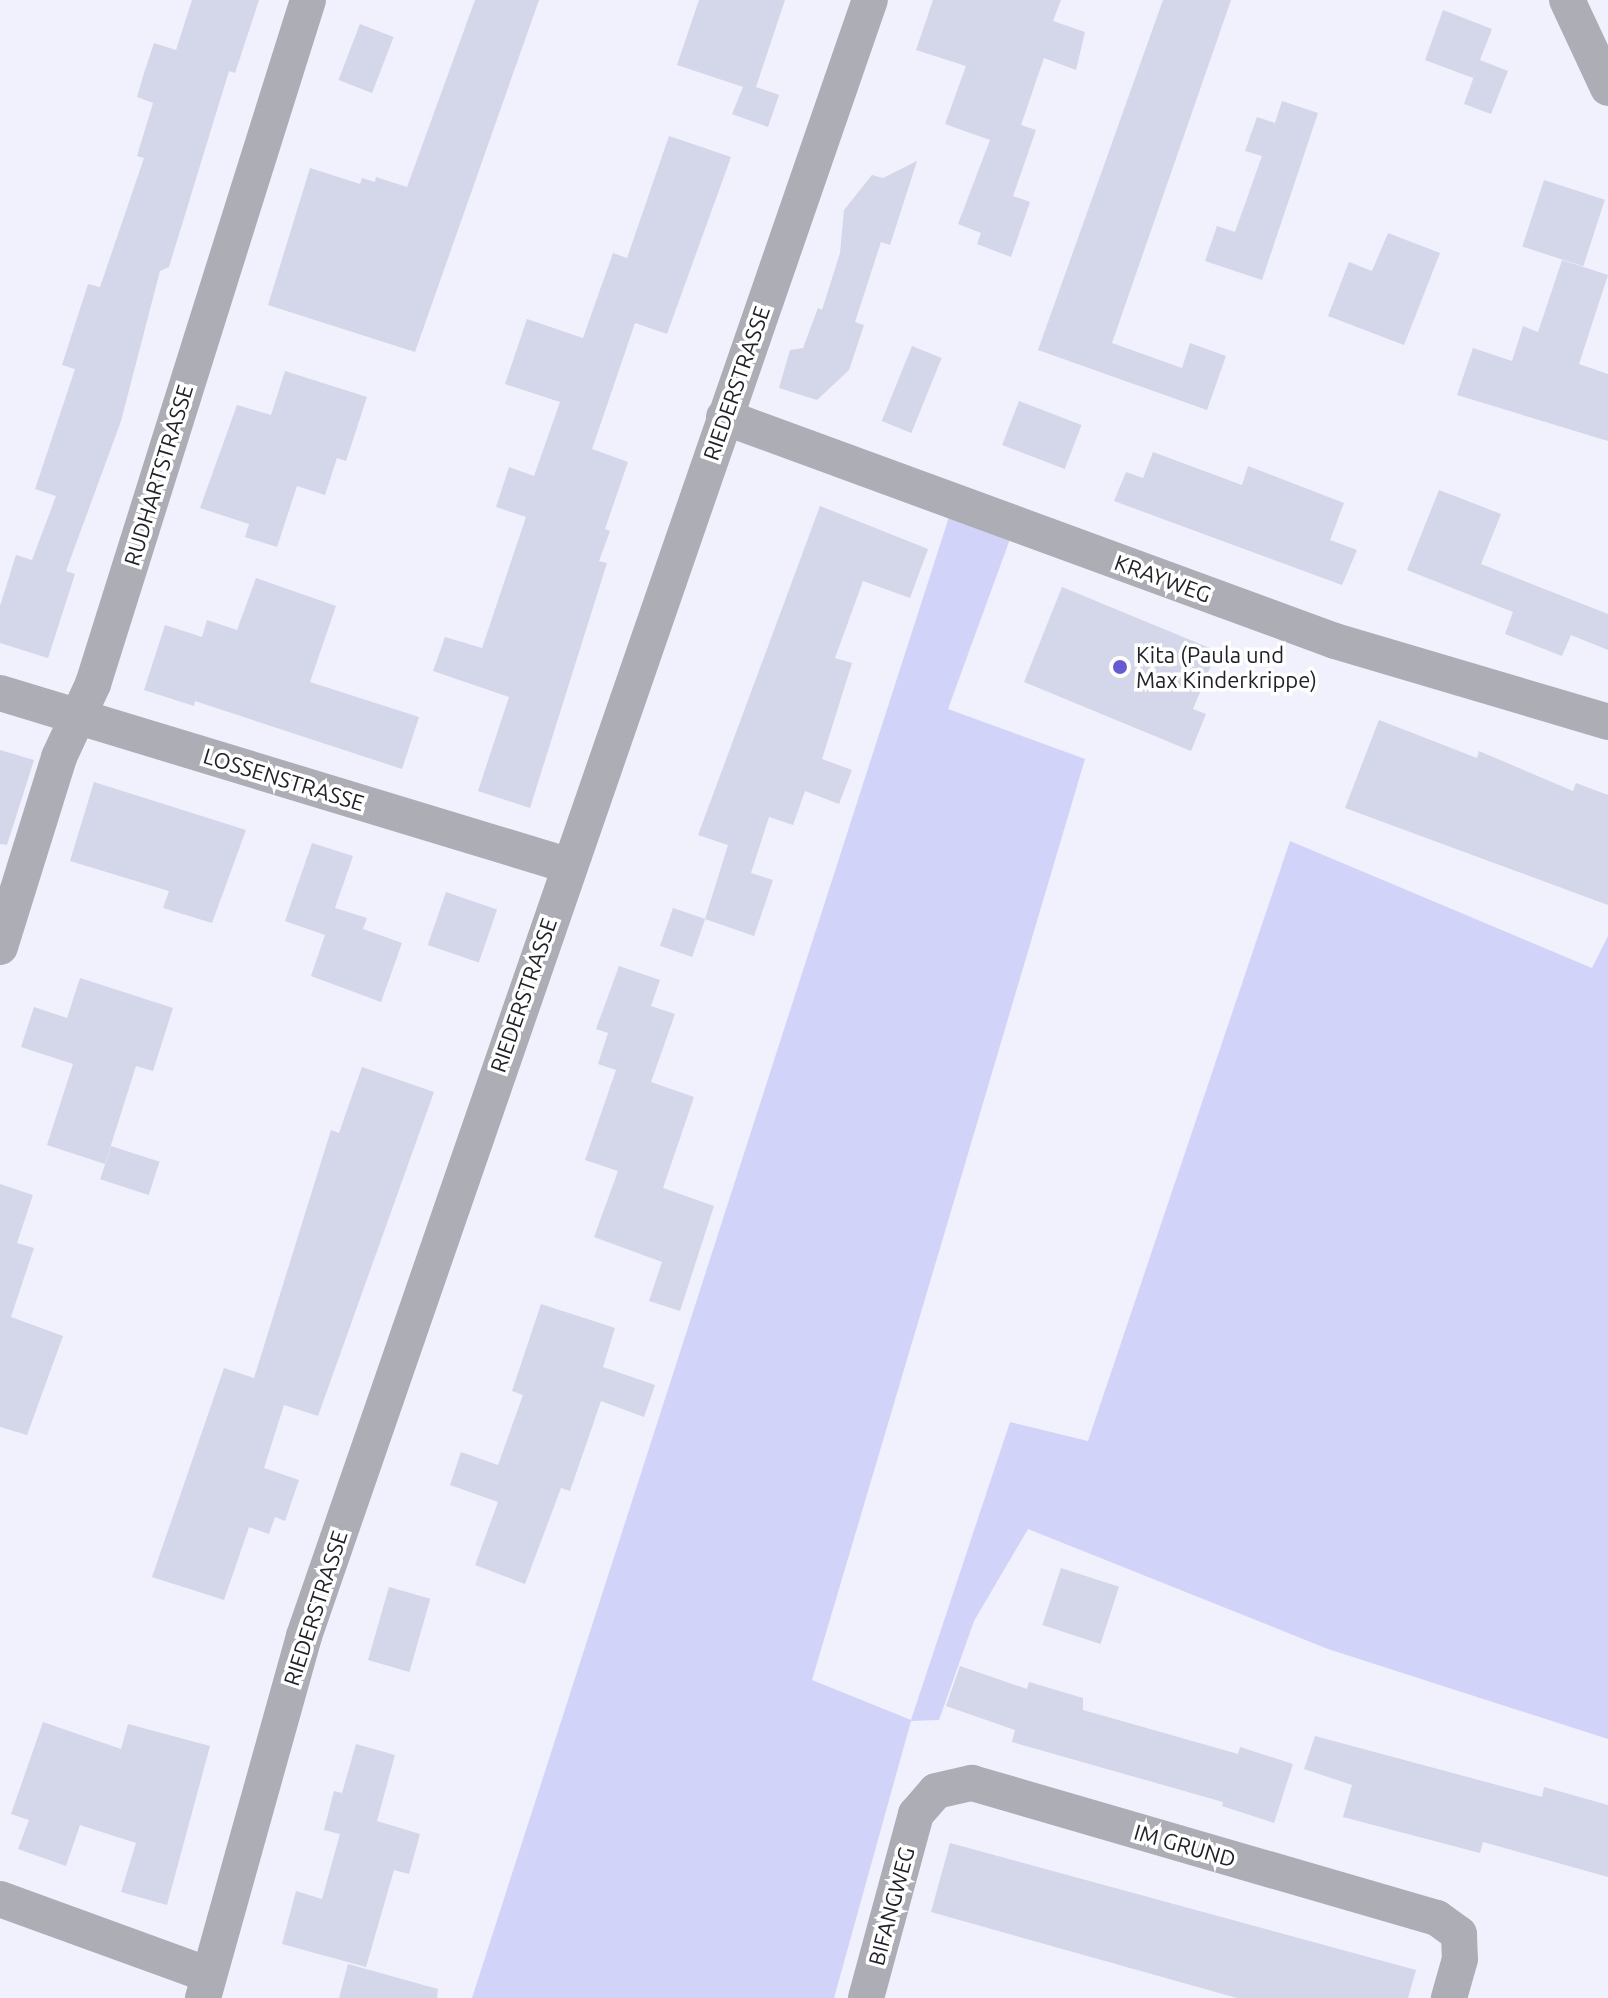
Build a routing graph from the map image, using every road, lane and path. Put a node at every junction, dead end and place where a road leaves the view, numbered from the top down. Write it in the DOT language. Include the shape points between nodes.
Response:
graph roads {
  1 [pos="308,0"];
  2 [pos="870,0"];
  3 [pos="1567,0"];
  4 [pos="1608,88"];
  5 [pos="724,417"];
  6 [pos="0,693"];
  7 [pos="79,716"];
  8 [pos="1608,722"];
  9 [pos="567,865"];
  10 [pos="0,947"];
  11 [pos="916,1814"];
  12 [pos="0,1899"];
  13 [pos="206,1986"];
  14 [pos="866,1998"];
  15 [pos="1449,1998"];
  1 -- 7 [label="street, RUDHARTSTRASSE"];
  2 -- 5 [label="street, RIEDERSTRASSE"];
  3 -- 4 [label="street"];
  5 -- 8 [label="street, KRAYWEG" via="1335,641"];
  5 -- 9 [label="street, RIEDERSTRASSE"];
  6 -- 7 [label="street, LOSSENSTRASSE"];
  7 -- 9 [label="street, LOSSENSTRASSE"];
  7 -- 10 [label="street, RUDHARTSTRASSE" via="59,757"];
  9 -- 13 [label="street, RIEDERSTRASSE" via="304,1636"];
  11 -- 14 [label="street, BIFANGWEG"];
  11 -- 15 [label="street, IM GRUND" via="936,1791 972,1783 1437,1918 1459,1934 1460,1959"];
  12 -- 13 [label="street"];
}
